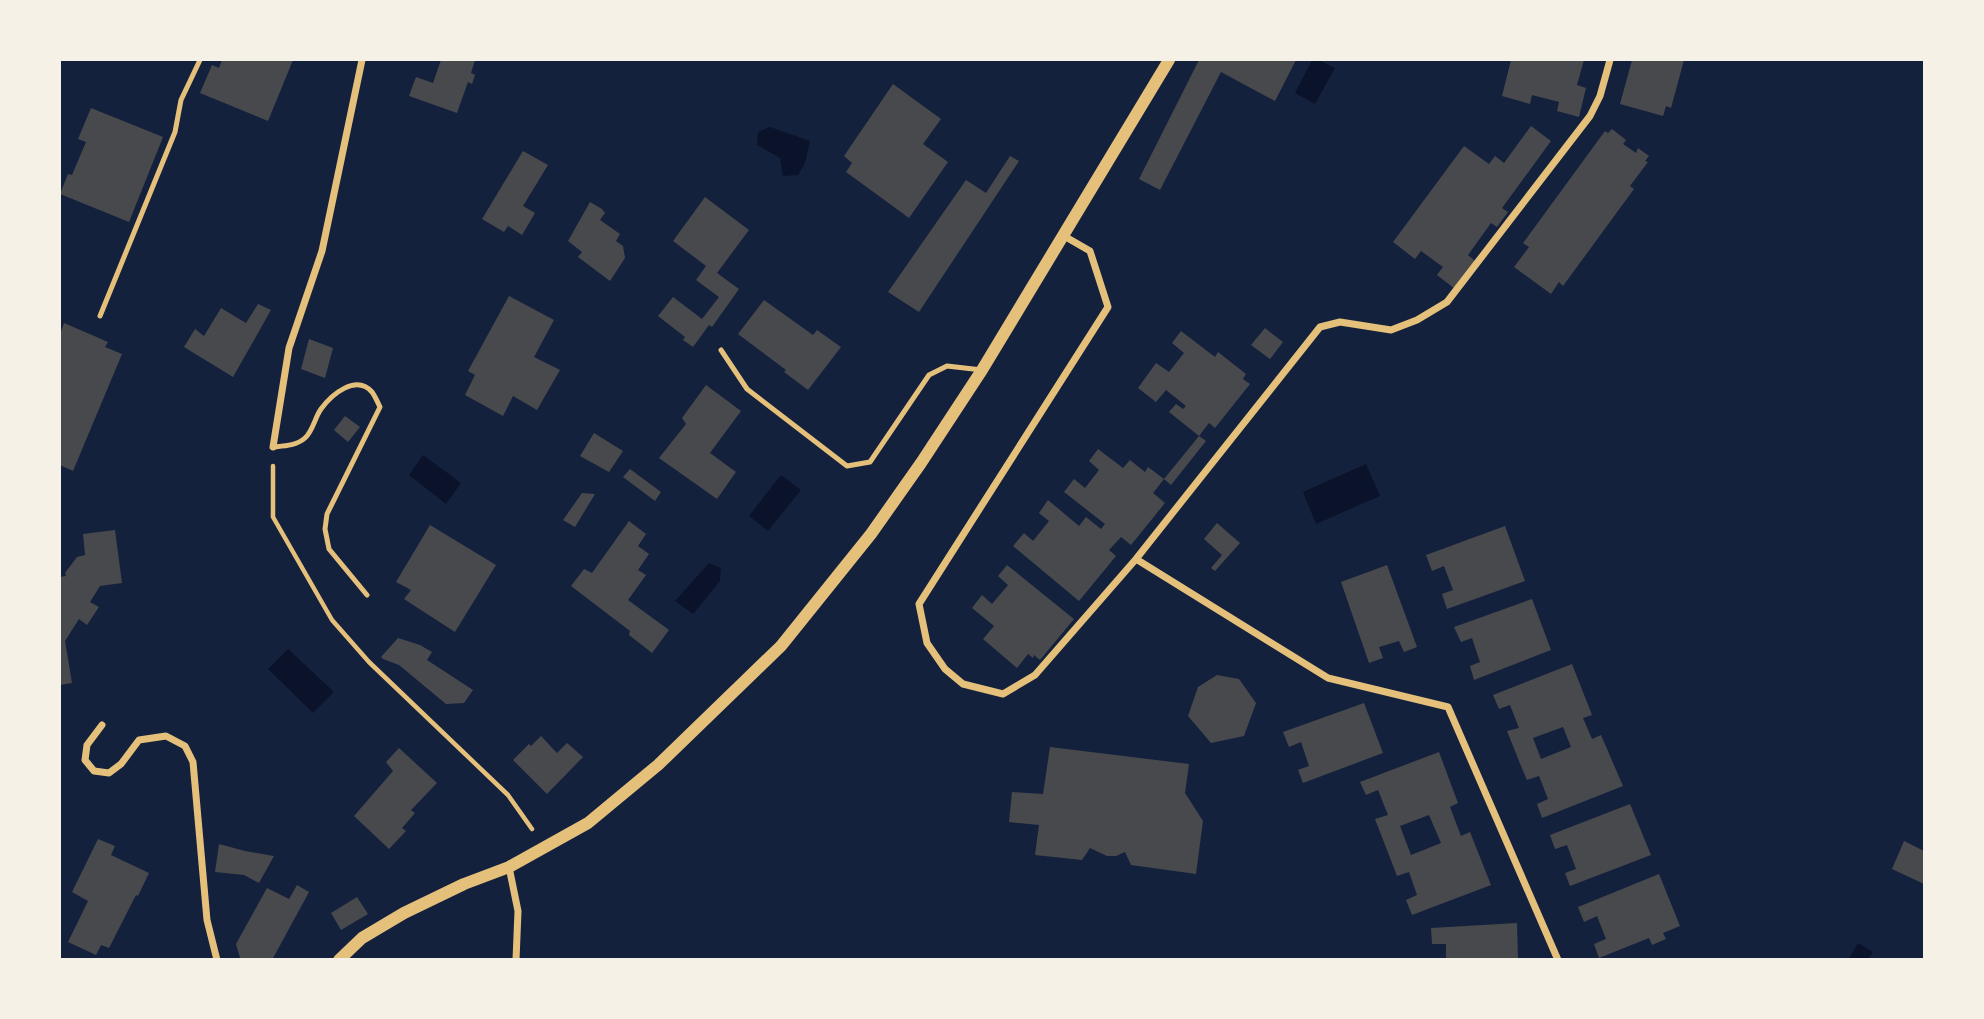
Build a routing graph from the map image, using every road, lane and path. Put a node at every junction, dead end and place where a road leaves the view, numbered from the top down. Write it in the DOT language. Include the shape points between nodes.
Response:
graph roads {
  1 [pos="200,60"];
  2 [pos="362,60"];
  3 [pos="1169,60"];
  4 [pos="1610,60"];
  5 [pos="1064,236"];
  6 [pos="100,316"];
  7 [pos="721,350"];
  8 [pos="982,370"];
  9 [pos="273,447"];
  10 [pos="1136,559"];
  11 [pos="367,595"];
  12 [pos="102,725"];
  13 [pos="544,847"];
  14 [pos="509,867"];
  15 [pos="217,960"];
  16 [pos="339,960"];
  17 [pos="516,960"];
  18 [pos="1558,960"];
  1 -- 6 [label="lane"];
  2 -- 9 [label="street" via="322,251 289,348"];
  3 -- 5 [label="street"];
  4 -- 10 [label="street" via="1601,96 1590,116 1447,302 1391,330 1339,322 1320,327"];
  5 -- 8 [label="street"];
  5 -- 10 [label="street" via="1090,251 1108,307 919,604 927,643 945,669 963,684 1003,694 1035,675"];
  7 -- 8 [label="lane" via="747,389 847,466 870,462 929,375 947,366"];
  8 -- 13 [label="street" via="871,534 781,646 658,765 587,822"];
  9 -- 11 [label="lane" via="296,444 306,437 321,408 350,385 362,385 372,392 380,407 327,514 325,529 329,548"];
  9 -- 13 [label="path" via="273,517 332,620 369,662 509,795"];
  10 -- 18 [label="street" via="1328,678 1448,708"];
  12 -- 15 [label="street" via="87,746 85,760 94,771 109,773 139,740 166,736 185,746 193,762 207,920"];
  13 -- 14 [label="street"];
  14 -- 16 [label="street" via="404,913 362,938"];
  14 -- 17 [label="street" via="518,911"];
}
